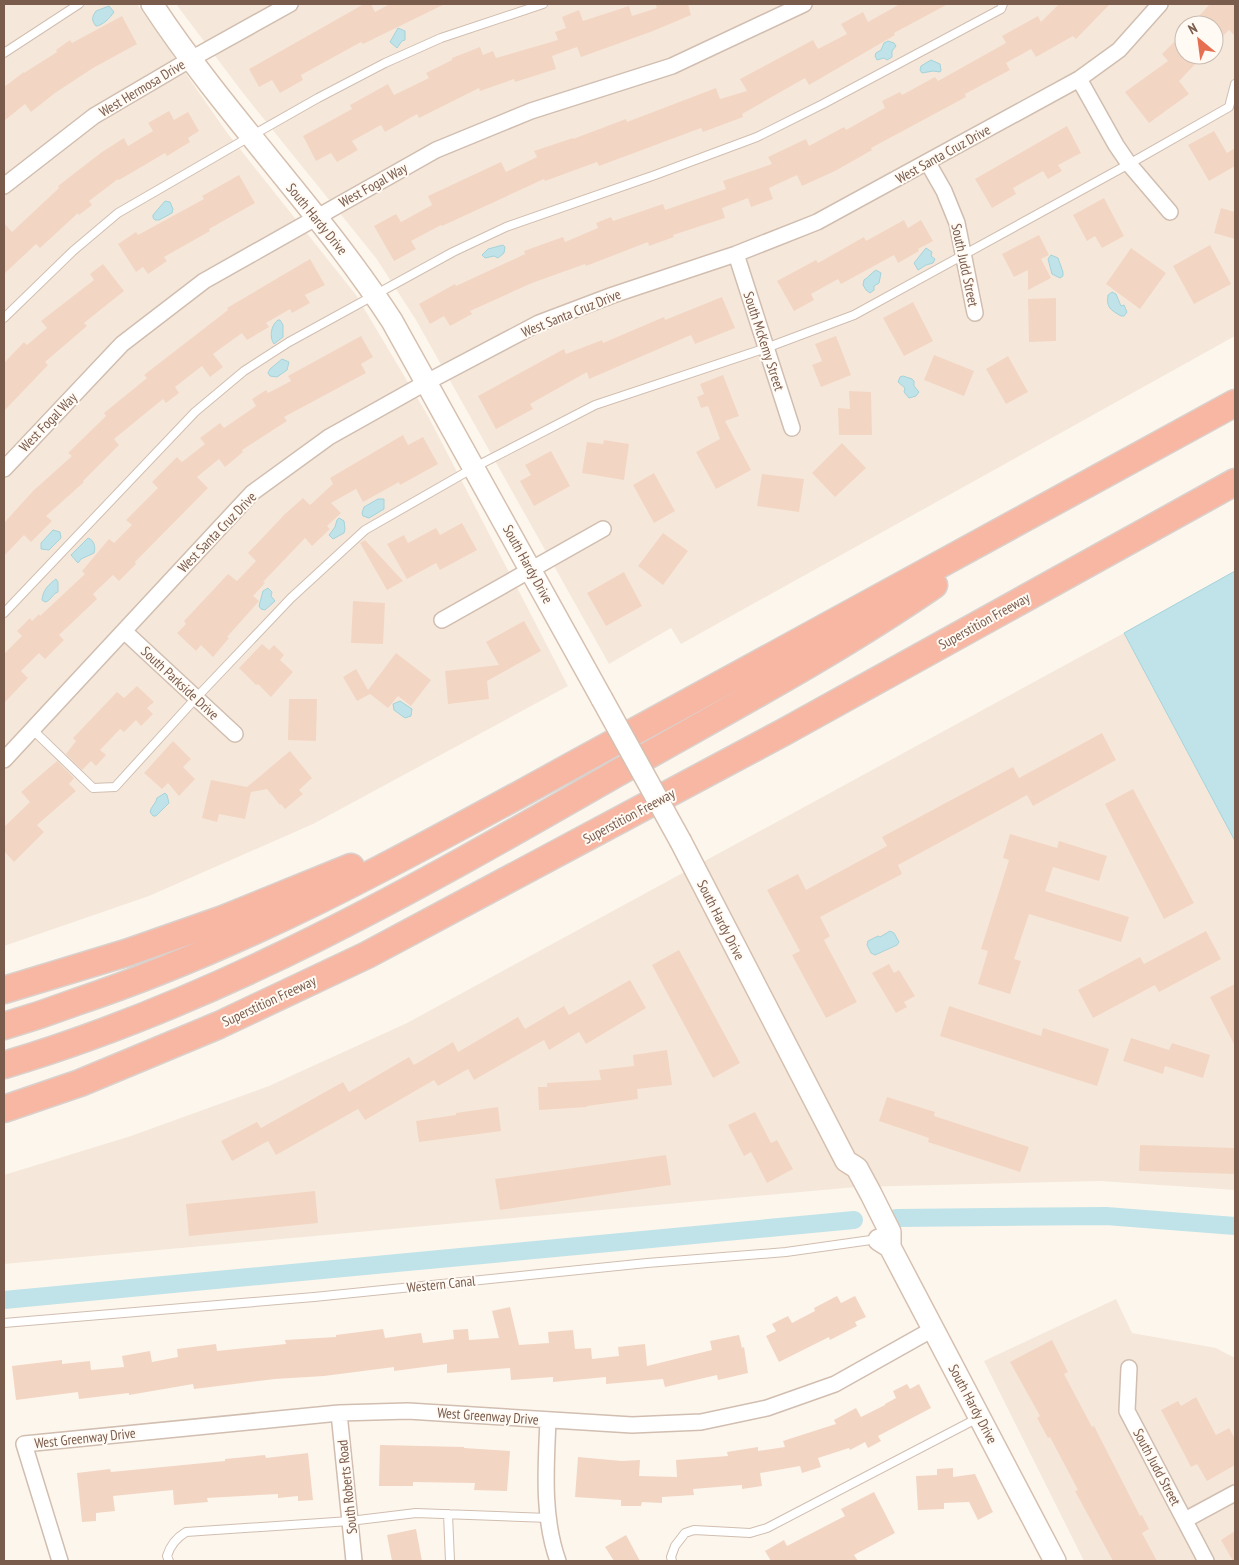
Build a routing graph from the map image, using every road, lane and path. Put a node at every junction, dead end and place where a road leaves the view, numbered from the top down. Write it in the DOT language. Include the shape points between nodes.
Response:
graph roads {
  1 [pos="79,4"];
  2 [pos="152,4"];
  3 [pos="290,4"];
  4 [pos="543,4"];
  5 [pos="804,4"];
  6 [pos="1003,4"];
  7 [pos="1154,6"];
  8 [pos="4,53"];
  9 [pos="191,59"];
  10 [pos="1079,79"];
  11 [pos="1235,84"];
  12 [pos="250,136"];
  13 [pos="928,163"];
  14 [pos="1129,164"];
  15 [pos="4,186"];
  16 [pos="1170,212"];
  17 [pos="315,217"];
  18 [pos="736,254"];
  19 [pos="963,255"];
  20 [pos="375,294"];
  21 [pos="976,313"];
  22 [pos="4,318"];
  23 [pos="766,348"];
  24 [pos="428,382"];
  25 [pos="1235,403"];
  26 [pos="792,428"];
  27 [pos="474,467"];
  28 [pos="4,469"];
  29 [pos="1235,482"];
  30 [pos="1063,498"];
  31 [pos="603,529"];
  32 [pos="531,570"];
  33 [pos="4,612"];
  34 [pos="442,620"];
  35 [pos="124,631"];
  36 [pos="196,698"];
  37 [pos="33,730"];
  38 [pos="235,734"];
  39 [pos="4,760"];
  40 [pos="533,787"];
  41 [pos="4,990"];
  42 [pos="4,1026"];
  43 [pos="4,1065"];
  44 [pos="80,1083"];
  45 [pos="4,1109"];
  46 [pos="4,1114"];
  47 [pos="886,1239"];
  48 [pos="4,1323"];
  49 [pos="933,1329"];
  50 [pos="1129,1368"];
  51 [pos="339,1413"];
  52 [pos="980,1417"];
  53 [pos="548,1420"];
  54 [pos="1235,1493"];
  55 [pos="448,1514"];
  56 [pos="548,1518"];
  57 [pos="1185,1520"];
  58 [pos="350,1521"];
  59 [pos="60,1561"];
  60 [pos="169,1561"];
  61 [pos="354,1561"];
  62 [pos="450,1561"];
  63 [pos="558,1561"];
  64 [pos="672,1561"];
  65 [pos="1055,1561"];
  66 [pos="1206,1561"];
  1 -- 8 [label="lane"];
  2 -- 9 [label="street, South Hardy Drive"];
  3 -- 9 [label="street, West Hermosa Drive"];
  4 -- 12 [label="lane" via="441,38 343,85"];
  5 -- 17 [label="street, West Fogal Way" via="672,66 531,111 436,150"];
  6 -- 20 [label="lane" via="967,27 756,137 506,227"];
  7 -- 10 [label="street, West Santa Cruz Drive" via="1119,50"];
  9 -- 12 [label="street, South Hardy Drive"];
  9 -- 15 [label="street, West Hermosa Drive" via="94,116"];
  10 -- 13 [label="street, West Santa Cruz Drive"];
  10 -- 14 [label="street"];
  11 -- 14 [label="lane" via="1229,108"];
  12 -- 17 [label="street, South Hardy Drive"];
  12 -- 22 [label="lane" via="118,213 73,251"];
  13 -- 18 [label="street, West Santa Cruz Drive" via="817,222"];
  13 -- 19 [label="street, South Judd Street" via="957,223"];
  14 -- 16 [label="street"];
  14 -- 19 [label="lane"];
  17 -- 20 [label="street, South Hardy Drive"];
  17 -- 28 [label="street, West Fogal Way" via="204,281 122,344"];
  18 -- 23 [label="street, South McKemy Street"];
  18 -- 24 [label="street, West Santa Cruz Drive" via="539,323"];
  19 -- 21 [label="street, South Judd Street"];
  19 -- 23 [label="lane" via="854,315"];
  20 -- 24 [label="street, South Hardy Drive"];
  20 -- 33 [label="lane" via="282,346 244,371 195,412"];
  23 -- 26 [label="street, South McKemy Street"];
  23 -- 27 [label="lane" via="595,405"];
  24 -- 27 [label="street, South Hardy Drive"];
  24 -- 35 [label="street, West Santa Cruz Drive" via="329,437 252,493"];
  25 -- 30 [label="highway"];
  27 -- 32 [label="street, South Hardy Drive"];
  27 -- 36 [label="lane" via="365,530 291,598"];
  29 -- 44 [label="highway, Superstition Freeway" via="792,727 367,955 219,1025"];
  30 -- 40 [label="highway"];
  30 -- 43 [label="highway" via="855,637 387,902 268,963 186,998 112,1028"];
  31 -- 32 [label="street"];
  32 -- 34 [label="street"];
  32 -- 47 [label="street, South Hardy Drive, bridge" via="681,842 846,1161 844,1173 866,1200"];
  35 -- 36 [label="street, South Parkside Drive"];
  35 -- 37 [label="street, West Santa Cruz Drive"];
  36 -- 37 [label="lane" via="115,786 93,788"];
  36 -- 38 [label="street, South Parkside Drive"];
  37 -- 39 [label="street, West Santa Cruz Drive"];
  40 -- 41 [label="highway" via="352,867 223,919"];
  40 -- 42 [label="highway" via="242,938 97,996"];
  44 -- 45 [label="highway, Superstition Freeway"];
  44 -- 46 [label="highway"];
  47 -- 48 [label="lane, Western Canal" via="786,1252 314,1297"];
  47 -- 49 [label="street, South Hardy Drive"];
  49 -- 52 [label="street, South Hardy Drive"];
  49 -- 53 [label="street, West Greenway Drive" via="835,1384 767,1408 701,1422 632,1425"];
  50 -- 57 [label="street, South Judd Street" via="1127,1411"];
  51 -- 53 [label="street, West Greenway Drive" via="408,1410"];
  51 -- 58 [label="street, South Roberts Road"];
  51 -- 59 [label="street, West Greenway Drive" via="24,1444"];
  52 -- 64 [label="lane" via="768,1528 750,1533 694,1530 685,1534 676,1546"];
  52 -- 65 [label="street, South Hardy Drive"];
  53 -- 56 [label="street" via="545,1493"];
  54 -- 57 [label="street"];
  55 -- 56 [label="lane"];
  55 -- 58 [label="lane" via="416,1513"];
  55 -- 62 [label="lane"];
  56 -- 63 [label="street"];
  57 -- 66 [label="street, South Judd Street"];
  58 -- 60 [label="lane" via="186,1532 169,1550"];
  58 -- 61 [label="street, South Roberts Road"];
}
